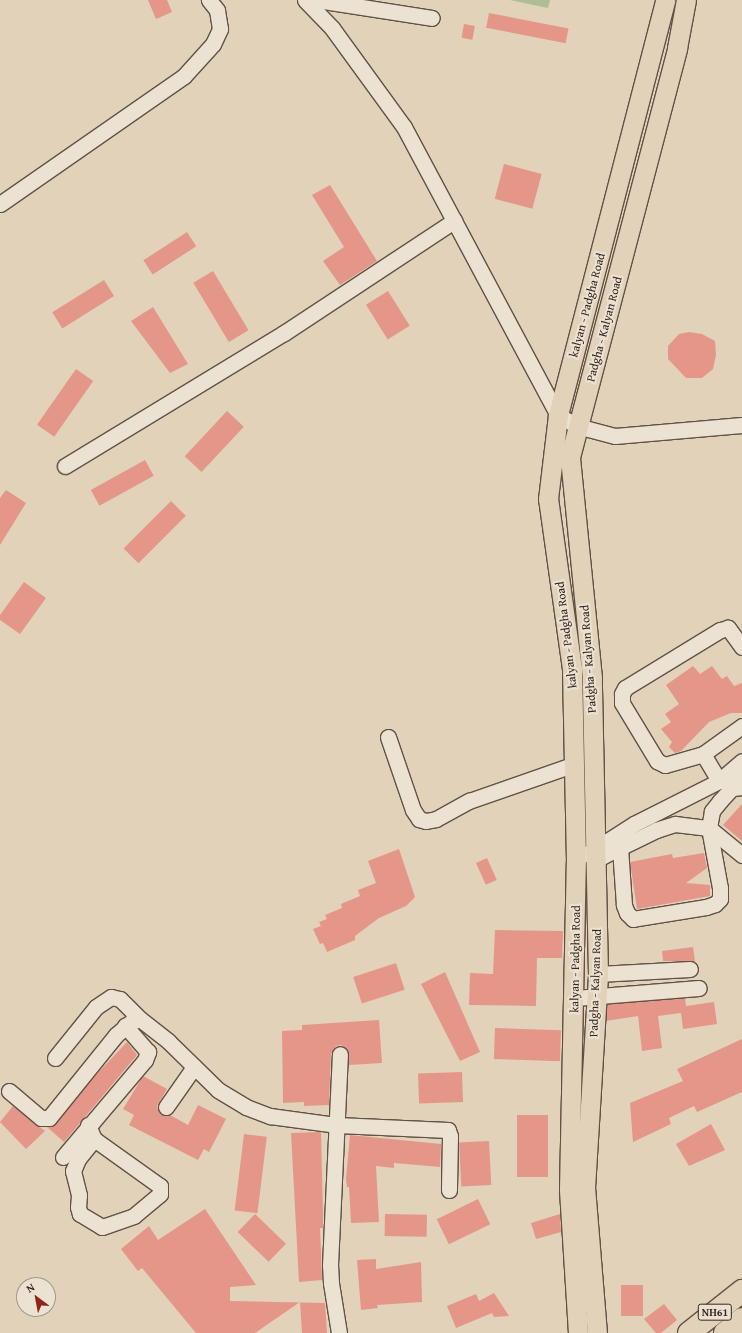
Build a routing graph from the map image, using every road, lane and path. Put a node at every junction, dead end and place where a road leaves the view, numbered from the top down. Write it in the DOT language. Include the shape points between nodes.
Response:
graph roads {
  1 [pos="209,0"];
  2 [pos="305,0"];
  3 [pos="317,0"];
  4 [pos="664,0"];
  5 [pos="686,0"];
  6 [pos="432,18"];
  7 [pos="655,43"];
  8 [pos="677,48"];
  9 [pos="0,204"];
  10 [pos="454,221"];
  11 [pos="558,415"];
  12 [pos="742,425"];
  13 [pos="577,426"];
  14 [pos="65,466"];
  15 [pos="742,646"];
  16 [pos="591,667"];
  17 [pos="572,668"];
  18 [pos="742,726"];
  19 [pos="388,737"];
  20 [pos="703,754"];
  21 [pos="742,761"];
  22 [pos="575,764"];
  23 [pos="742,779"];
  24 [pos="719,781"];
  25 [pos="742,787"];
  26 [pos="709,828"];
  27 [pos="620,848"];
  28 [pos="597,854"];
  29 [pos="742,855"];
  30 [pos="576,860"];
  31 [pos="690,969"];
  32 [pos="598,974"];
  33 [pos="699,988"];
  34 [pos="575,998"];
  35 [pos="595,998"];
  36 [pos="140,1019"];
  37 [pos="125,1026"];
  38 [pos="168,1041"];
  39 [pos="148,1052"];
  40 [pos="340,1054"];
  41 [pos="55,1058"];
  42 [pos="194,1066"];
  43 [pos="9,1091"];
  44 [pos="581,1093"];
  45 [pos="166,1107"];
  46 [pos="337,1125"];
  47 [pos="91,1132"];
  48 [pos="63,1156"];
  49 [pos="577,1188"];
  50 [pos="450,1190"];
  51 [pos="742,1291"];
  52 [pos="742,1319"];
  53 [pos="339,1333"];
  54 [pos="578,1333"];
  55 [pos="597,1333"];
  56 [pos="689,1333"];
  57 [pos="725,1333"];
  1 -- 9 [label="street" via="217,10 220,28 213,44 184,76"];
  2 -- 10 [label="street" via="332,28 404,127"];
  3 -- 6 [label="street"];
  4 -- 7 [label="main road, kalyan - Padgha Road"];
  5 -- 8 [label="main road, Padgha - Kalyan Road"];
  7 -- 8 [label="main road"];
  7 -- 11 [label="main road, kalyan - Padgha Road"];
  8 -- 13 [label="main road, Padgha - Kalyan Road"];
  10 -- 11 [label="street"];
  10 -- 14 [label="street" via="284,333"];
  11 -- 13 [label="street"];
  11 -- 17 [label="main road, kalyan - Padgha Road" via="548,499"];
  12 -- 13 [label="street" via="615,436"];
  13 -- 16 [label="main road, Padgha - Kalyan Road" via="570,457"];
  15 -- 20 [label="street" via="728,628 720,630 625,688 622,694 622,703 657,761 665,765 675,764"];
  16 -- 17 [label="main road"];
  16 -- 28 [label="main road, Padgha - Kalyan Road"];
  17 -- 22 [label="main road, kalyan - Padgha Road"];
  18 -- 20 [label="street"];
  19 -- 22 [label="street" via="413,810 419,818 426,821 436,819 469,801"];
  20 -- 24 [label="street"];
  21 -- 24 [label="street"];
  22 -- 30 [label="main road, kalyan - Padgha Road"];
  23 -- 24 [label="street"];
  24 -- 28 [label="street" via="634,824"];
  25 -- 26 [label="street" via="732,788 720,801 712,811"];
  26 -- 27 [label="street" via="675,824 656,830"];
  26 -- 27 [label="street" via="720,899 706,907 633,919 624,905"];
  26 -- 29 [label="street"];
  27 -- 28 [label="street"];
  28 -- 30 [label="street"];
  28 -- 32 [label="main road, Padgha - Kalyan Road"];
  30 -- 34 [label="main road, kalyan - Padgha Road"];
  31 -- 32 [label="street"];
  32 -- 35 [label="main road, Padgha - Kalyan Road"];
  33 -- 35 [label="street"];
  34 -- 35 [label="street"];
  34 -- 44 [label="main road, kalyan - Padgha Road"];
  35 -- 44 [label="main road, Padgha - Kalyan Road"];
  36 -- 37 [label="street"];
  36 -- 38 [label="street"];
  36 -- 41 [label="street" via="120,999 111,997 96,1007"];
  37 -- 39 [label="street"];
  37 -- 43 [label="street" via="49,1118 41,1118"];
  38 -- 39 [label="street"];
  38 -- 42 [label="street"];
  39 -- 47 [label="street" via="145,1060"];
  40 -- 46 [label="street"];
  42 -- 45 [label="street"];
  42 -- 46 [label="street" via="218,1090 246,1107 270,1116"];
  44 -- 49 [label="main road, kalyan - Padgha Road"];
  46 -- 50 [label="street" via="448,1130"];
  46 -- 53 [label="street" via="330,1265"];
  47 -- 47 [label="street" via="160,1186 160,1194 134,1216 102,1227 80,1214 79,1195 73,1172"];
  47 -- 48 [label="street"];
  49 -- 54 [label="main road, kalyan - Padgha Road"];
  49 -- 55 [label="main road"];
  51 -- 56 [label="highway, NH61"];
  52 -- 57 [label="highway, NH61"];
}
